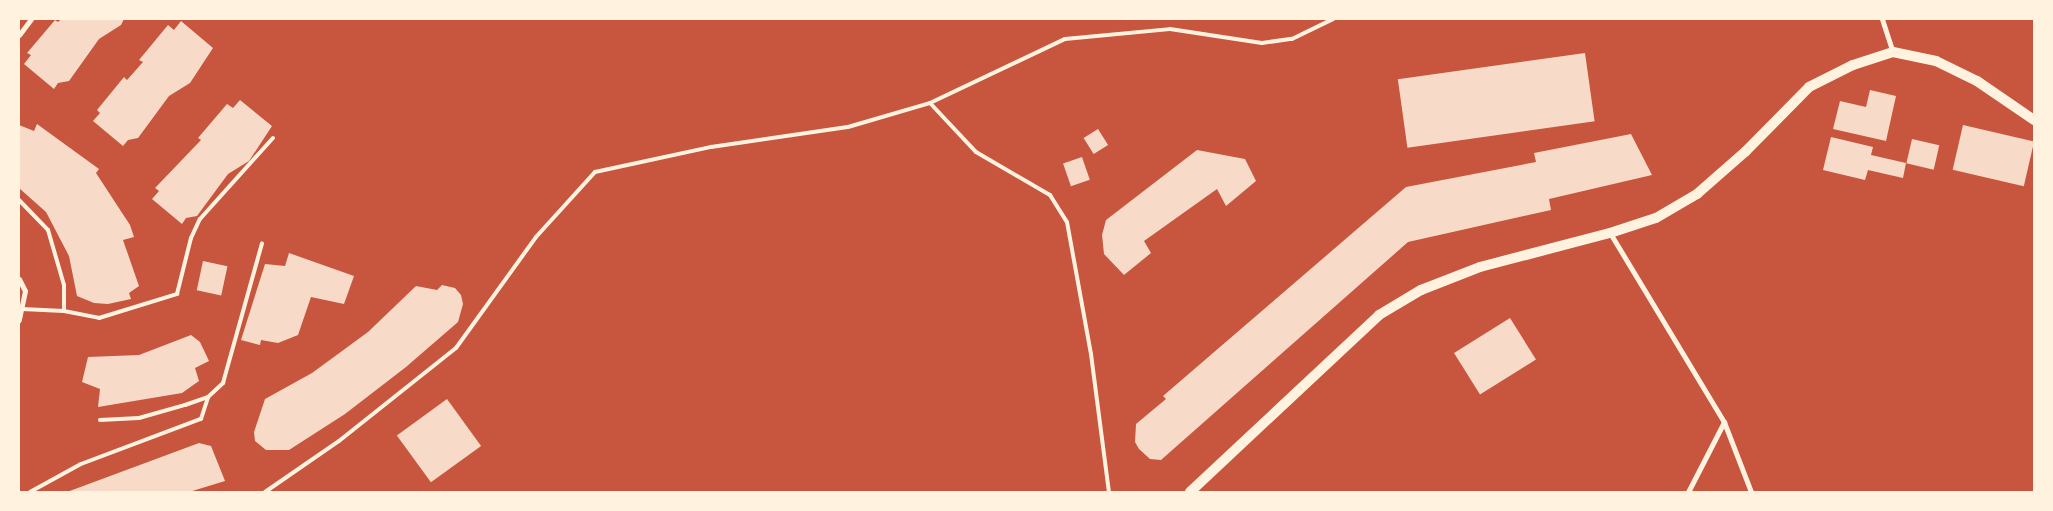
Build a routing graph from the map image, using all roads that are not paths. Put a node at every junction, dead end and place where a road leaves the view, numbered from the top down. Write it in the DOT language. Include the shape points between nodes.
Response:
graph roads {
  1 [pos="31,19"];
  2 [pos="1333,19"];
  3 [pos="1882,19"];
  4 [pos="19,35"];
  5 [pos="1893,52"];
  6 [pos="930,103"];
  7 [pos="2034,120"];
  8 [pos="273,138"];
  9 [pos="19,200"];
  10 [pos="1610,233"];
  11 [pos="262,243"];
  12 [pos="19,279"];
  13 [pos="22,309"];
  14 [pos="64,311"];
  15 [pos="19,320"];
  16 [pos="208,397"];
  17 [pos="100,420"];
  18 [pos="1724,422"];
  19 [pos="30,492"];
  20 [pos="265,492"];
  21 [pos="1109,492"];
  22 [pos="1190,492"];
  23 [pos="1688,492"];
  24 [pos="1751,492"];
  1 -- 4 [label="street"];
  2 -- 6 [label="lane" via="1292,39 1262,43 1170,29 1065,39"];
  3 -- 5 [label="street"];
  5 -- 7 [label="main road" via="1944,65 1976,80"];
  5 -- 10 [label="main road" via="1853,65 1808,87 1745,152 1697,194 1656,218"];
  6 -- 20 [label="lane" via="848,127 711,147 595,172 536,237 456,348 339,441"];
  6 -- 21 [label="lane" via="976,152 1050,195 1067,222 1092,354"];
  8 -- 14 [label="lane" via="200,219 191,238 177,294 99,318"];
  9 -- 14 [label="lane" via="48,230 64,285"];
  10 -- 18 [label="street"];
  10 -- 22 [label="main road" via="1480,267 1421,290 1379,315"];
  11 -- 16 [label="lane" via="223,383"];
  12 -- 13 [label="street" via="25,291"];
  13 -- 14 [label="lane"];
  13 -- 15 [label="street"];
  16 -- 17 [label="lane" via="139,418"];
  16 -- 19 [label="lane" via="201,420 81,464"];
  18 -- 23 [label="street"];
  18 -- 24 [label="street"];
}
